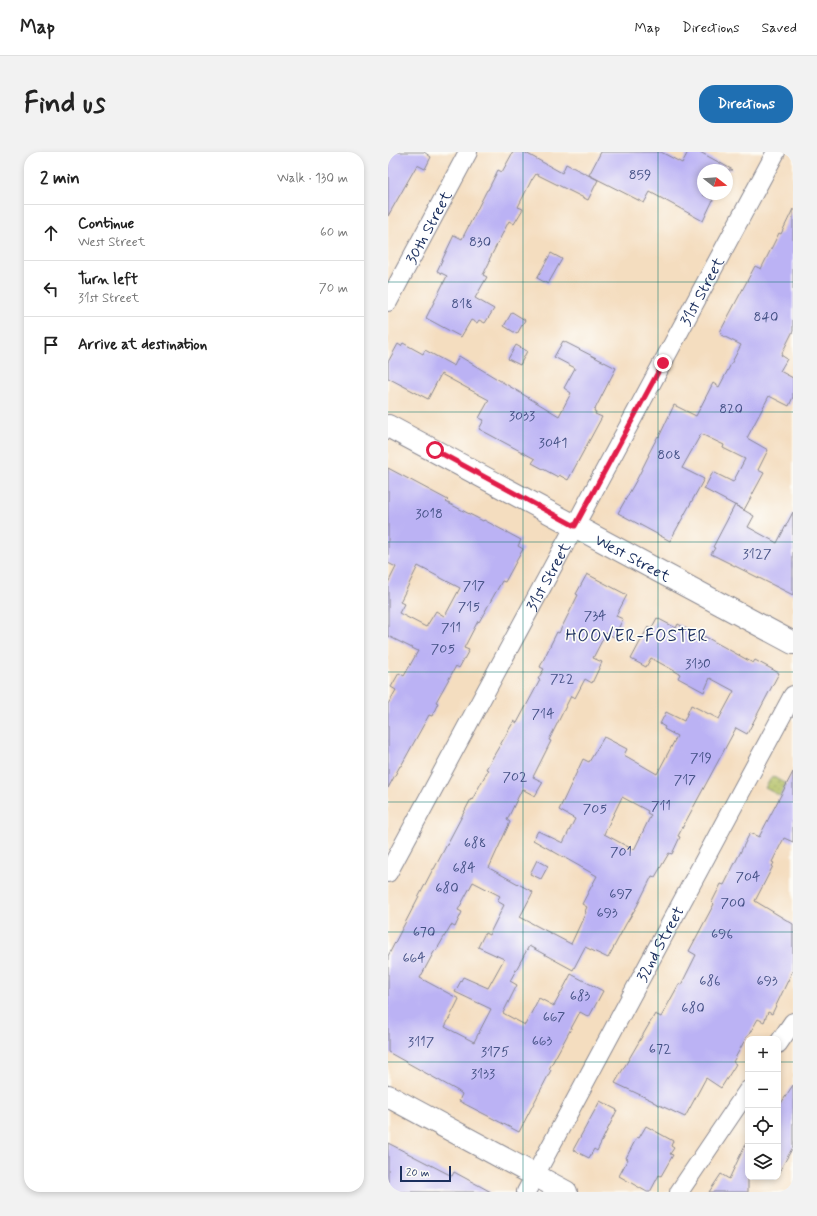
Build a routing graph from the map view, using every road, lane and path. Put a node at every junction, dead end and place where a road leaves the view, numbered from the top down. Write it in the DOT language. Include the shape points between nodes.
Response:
graph roads {
  1 [pos="468,152"];
  2 [pos="776,152"];
  3 [pos="388,302"];
  4 [pos="388,426"];
  5 [pos="575,526"];
  6 [pos="793,643"];
  7 [pos="793,695"];
  8 [pos="388,873"];
  9 [pos="793,1022"];
  10 [pos="781,1040"];
  11 [pos="745,1094"];
  12 [pos="388,1096"];
  13 [pos="530,1184"];
  14 [pos="566,1192"];
  15 [pos="679,1192"];
  1 -- 3 [label="street, 30th Street"];
  2 -- 5 [label="street, 31st Street"];
  4 -- 5 [label="street, West Street"];
  5 -- 6 [label="street, West Street"];
  5 -- 8 [label="street, 31st Street"];
  7 -- 13 [label="street, 32nd Street"];
  9 -- 10 [label="street"];
  11 -- 15 [label="street"];
  12 -- 13 [label="street"];
  13 -- 14 [label="street"];
}
